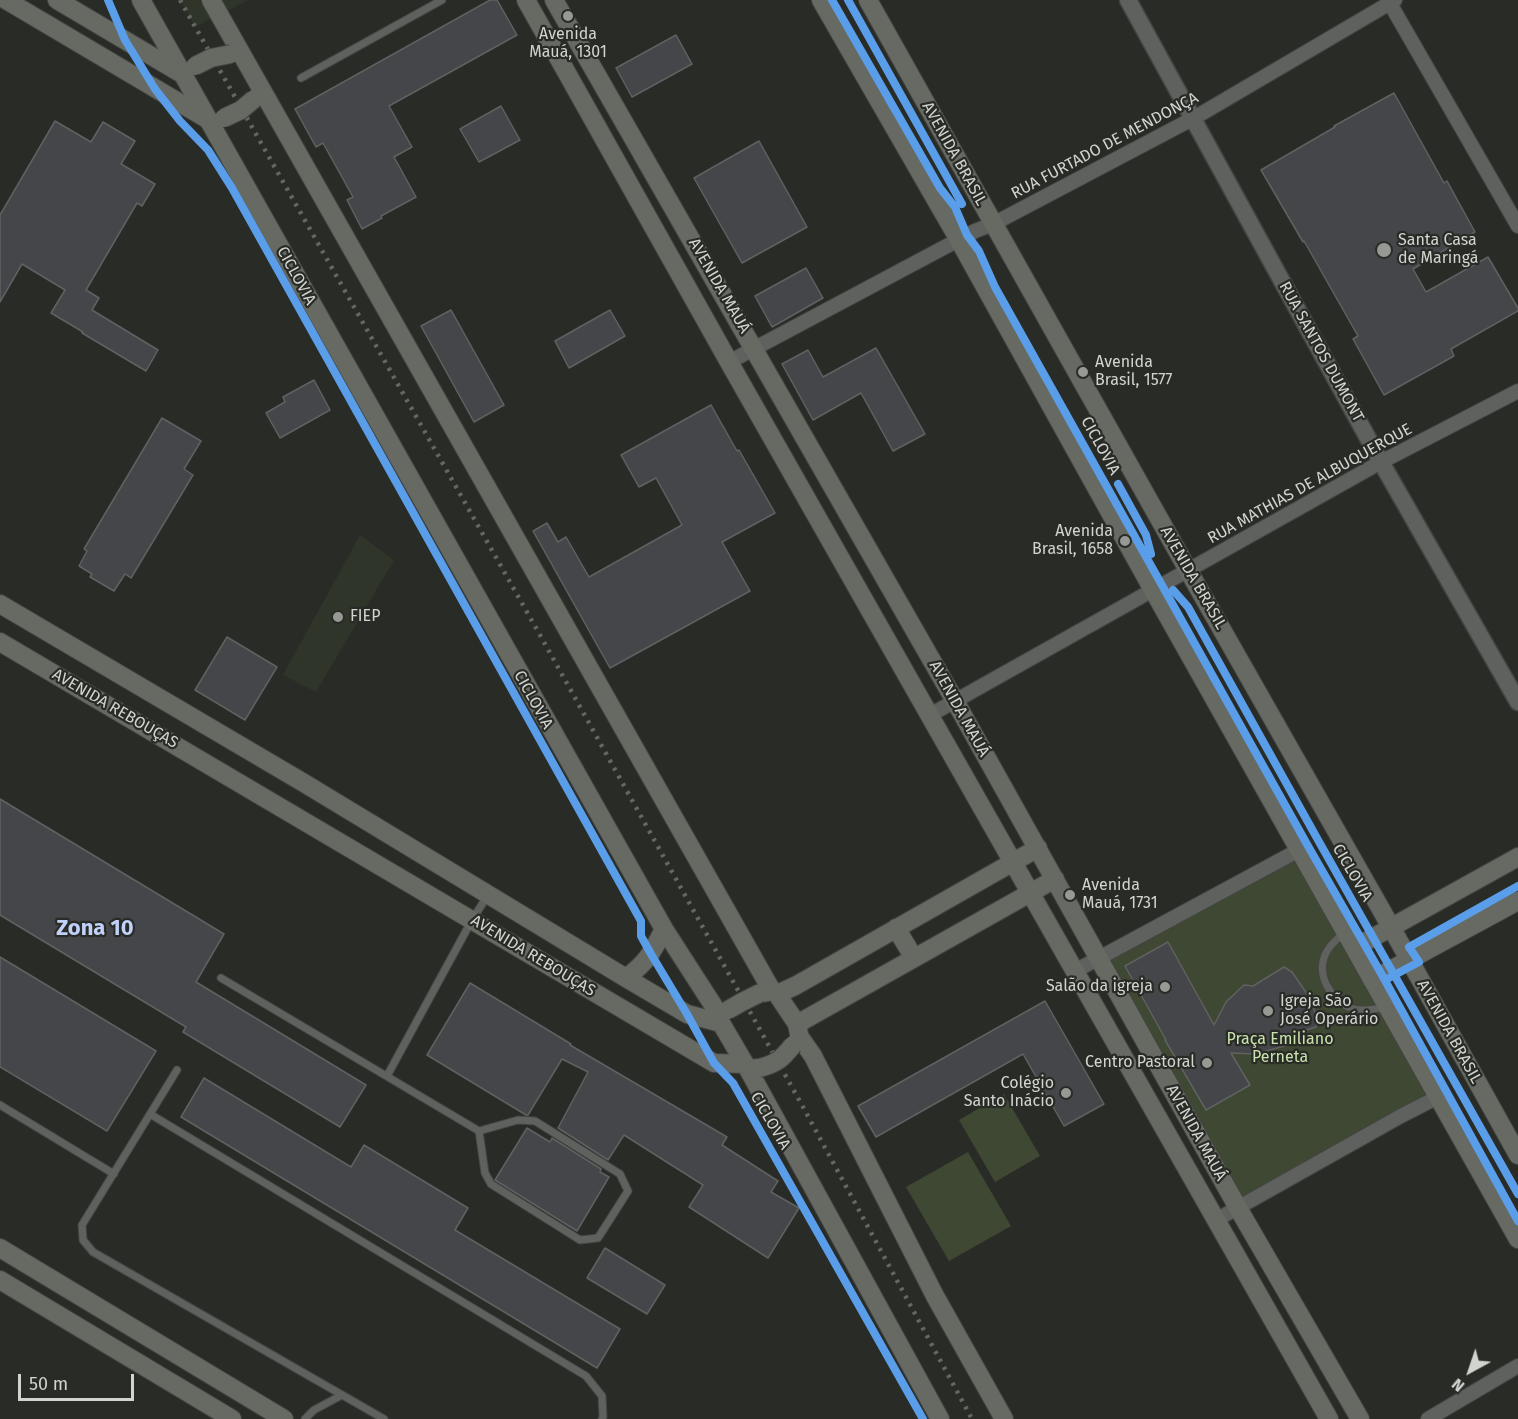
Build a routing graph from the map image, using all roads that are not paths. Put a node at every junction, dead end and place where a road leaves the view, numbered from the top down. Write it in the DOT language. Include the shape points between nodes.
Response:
graph roads {
  1 [pos="6,0"];
  2 [pos="57,0"];
  3 [pos="141,0"];
  4 [pos="211,0"];
  5 [pos="442,0"];
  6 [pos="554,0"];
  7 [pos="821,0"];
  8 [pos="868,0"];
  9 [pos="1128,0"];
  10 [pos="1391,1"];
  11 [pos="534,3"];
  12 [pos="236,54"];
  13 [pos="190,71"];
  14 [pos="301,78"];
  15 [pos="258,95"];
  16 [pos="1194,118"];
  17 [pos="216,119"];
  18 [pos="993,224"];
  19 [pos="1518,226"];
  20 [pos="958,240"];
  21 [pos="754,348"];
  22 [pos="729,362"];
  23 [pos="1518,391"];
  24 [pos="1381,462"];
  25 [pos="1188,570"];
  26 [pos="1153,590"];
  27 [pos="0,604"];
  28 [pos="22,617"];
  29 [pos="3,644"];
  30 [pos="955,701"];
  31 [pos="1518,702"];
  32 [pos="930,715"];
  33 [pos="304,783"];
  34 [pos="287,811"];
  35 [pos="1038,848"];
  36 [pos="1299,850"];
  37 [pos="1518,857"];
  38 [pos="1014,862"];
  39 [pos="1055,879"];
  40 [pos="1031,892"];
  41 [pos="488,895"];
  42 [pos="1518,901"];
  43 [pos="472,920"];
  44 [pos="1391,927"];
  45 [pos="896,928"];
  46 [pos="664,929"];
  47 [pos="1350,940"];
  48 [pos="914,958"];
  49 [pos="1099,958"];
  50 [pos="1409,960"];
  51 [pos="1075,971"];
  52 [pos="221,978"];
  53 [pos="626,978"];
  54 [pos="1372,980"];
  55 [pos="770,993"];
  56 [pos="1387,1006"];
  57 [pos="723,1016"];
  58 [pos="796,1035"];
  59 [pos="751,1067"];
  60 [pos="177,1070"];
  61 [pos="387,1076"];
  62 [pos="1438,1097"];
  63 [pos="0,1105"];
  64 [pos="150,1114"];
  65 [pos="479,1131"];
  66 [pos="1518,1155"];
  67 [pos="114,1174"];
  68 [pos="1238,1208"];
  69 [pos="1216,1220"];
  70 [pos="1518,1239"];
  71 [pos="0,1248"];
  72 [pos="24,1263"];
  73 [pos="5,1283"];
  74 [pos="89,1301"];
  75 [pos="74,1325"];
  76 [pos="181,1357"];
  77 [pos="1518,1366"];
  78 [pos="168,1381"];
  79 [pos="342,1395"];
  80 [pos="232,1419"];
  81 [pos="284,1419"];
  82 [pos="305,1419"];
  83 [pos="384,1419"];
  84 [pos="602,1419"];
  85 [pos="940,1419"];
  86 [pos="1004,1419"];
  87 [pos="1329,1419"];
  88 [pos="1360,1419"];
  89 [pos="1428,1419"];
  1 -- 17 [label="main road"];
  2 -- 13 [label="main road"];
  3 -- 13 [label="main road"];
  4 -- 12 [label="main road"];
  5 -- 14 [label="lane"];
  6 -- 21 [label="main road, AVENIDA MAUÁ"];
  7 -- 20 [label="main road"];
  8 -- 18 [label="main road, AVENIDA BRASIL"];
  9 -- 16 [label="street, RUA SANTOS DUMONT"];
  10 -- 16 [label="street, RUA FURTADO DE MENDONÇA"];
  10 -- 19 [label="street"];
  11 -- 22 [label="main road, AVENIDA MAUÁ"];
  12 -- 13 [label="main road, bridge" via="211,58"];
  12 -- 15 [label="main road"];
  13 -- 17 [label="main road"];
  15 -- 17 [label="main road, bridge" via="241,110"];
  15 -- 55 [label="main road"];
  16 -- 18 [label="street, RUA FURTADO DE MENDONÇA"];
  16 -- 24 [label="street, RUA SANTOS DUMONT"];
  17 -- 46 [label="main road"];
  18 -- 20 [label="street, RUA FURTADO DE MENDONÇA"];
  18 -- 25 [label="main road, AVENIDA BRASIL"];
  20 -- 21 [label="street, RUA FURTADO DE MENDONÇA"];
  20 -- 26 [label="main road"];
  21 -- 22 [label="street, RUA FURTADO DE MENDONÇA"];
  21 -- 30 [label="main road, AVENIDA MAUÁ"];
  22 -- 32 [label="main road, AVENIDA MAUÁ"];
  23 -- 24 [label="street, RUA MATHIAS DE ALBUQUERQUE"];
  24 -- 25 [label="street, RUA MATHIAS DE ALBUQUERQUE"];
  24 -- 31 [label="street, RUA SANTOS DUMONT"];
  25 -- 26 [label="street, RUA MATHIAS DE ALBUQUERQUE"];
  25 -- 44 [label="main road, AVENIDA BRASIL"];
  26 -- 30 [label="street, RUA MATHIAS DE ALBUQUERQUE"];
  26 -- 36 [label="main road"];
  27 -- 28 [label="main road, AVENIDA REBOUÇAS"];
  28 -- 29 [label="main road"];
  28 -- 33 [label="main road, AVENIDA REBOUÇAS"];
  29 -- 34 [label="main road, AVENIDA REBOUÇAS"];
  30 -- 32 [label="street, RUA MATHIAS DE ALBUQUERQUE"];
  30 -- 35 [label="main road, AVENIDA MAUÁ"];
  32 -- 38 [label="main road, AVENIDA MAUÁ"];
  33 -- 34 [label="main road"];
  33 -- 41 [label="main road, AVENIDA REBOUÇAS"];
  34 -- 43 [label="main road, AVENIDA REBOUÇAS"];
  35 -- 38 [label="main road"];
  35 -- 39 [label="main road, AVENIDA MAUÁ"];
  36 -- 47 [label="main road"];
  36 -- 49 [label="street"];
  37 -- 44 [label="main road"];
  38 -- 40 [label="main road, AVENIDA MAUÁ"];
  38 -- 45 [label="main road"];
  39 -- 40 [label="main road, AVENIDA REBOUÇAS"];
  39 -- 49 [label="main road, AVENIDA MAUÁ"];
  40 -- 48 [label="main road, AVENIDA REBOUÇAS"];
  40 -- 51 [label="main road, AVENIDA MAUÁ"];
  41 -- 43 [label="lane"];
  41 -- 53 [label="main road, AVENIDA REBOUÇAS"];
  42 -- 50 [label="main road"];
  43 -- 59 [label="main road, AVENIDA REBOUÇAS" via="714,1063"];
  43 -- 61 [label="lane"];
  44 -- 47 [label="main road"];
  44 -- 50 [label="main road, AVENIDA BRASIL"];
  45 -- 48 [label="main road"];
  45 -- 55 [label="main road" via="795,986"];
  46 -- 53 [label="main road" via="651,954"];
  46 -- 57 [label="main road"];
  47 -- 54 [label="main road"];
  47 -- 56 [label="lane" via="1334,943 1326,953 1322,968 1326,987 1338,1001 1354,1009"];
  48 -- 58 [label="main road, AVENIDA REBOUÇAS"];
  49 -- 51 [label="street"];
  49 -- 68 [label="main road, AVENIDA MAUÁ"];
  50 -- 54 [label="main road"];
  50 -- 66 [label="main road, AVENIDA BRASIL"];
  51 -- 69 [label="main road, AVENIDA MAUÁ"];
  52 -- 61 [label="lane"];
  53 -- 57 [label="main road, AVENIDA REBOUÇAS" via="687,1014"];
  54 -- 56 [label="main road"];
  55 -- 57 [label="main road, bridge" via="742,1002"];
  55 -- 58 [label="main road"];
  56 -- 62 [label="main road"];
  57 -- 59 [label="main road"];
  58 -- 59 [label="main road, AVENIDA REBOUÇAS, bridge" via="784,1057 770,1065"];
  58 -- 86 [label="main road" via="818,1066 935,1296"];
  59 -- 85 [label="main road"];
  60 -- 64 [label="lane"];
  61 -- 65 [label="lane"];
  62 -- 68 [label="street"];
  62 -- 70 [label="main road"];
  63 -- 67 [label="lane"];
  64 -- 67 [label="lane"];
  64 -- 84 [label="lane" via="586,1376 602,1396"];
  65 -- 65 [label="lane" via="518,1120 536,1121 620,1174 628,1191 598,1238 580,1240 491,1184 485,1173"];
  67 -- 79 [label="lane" via="82,1225 83,1240 93,1252"];
  68 -- 69 [label="street"];
  68 -- 88 [label="main road, AVENIDA MAUÁ"];
  69 -- 87 [label="main road, AVENIDA MAUÁ"];
  71 -- 72 [label="main road"];
  72 -- 73 [label="main road"];
  72 -- 74 [label="main road"];
  73 -- 75 [label="main road"];
  74 -- 75 [label="main road"];
  74 -- 76 [label="main road"];
  75 -- 78 [label="main road"];
  76 -- 78 [label="main road"];
  76 -- 81 [label="main road"];
  77 -- 89 [label="street"];
  78 -- 80 [label="main road"];
  79 -- 82 [label="lane"];
  79 -- 83 [label="lane"];
}
